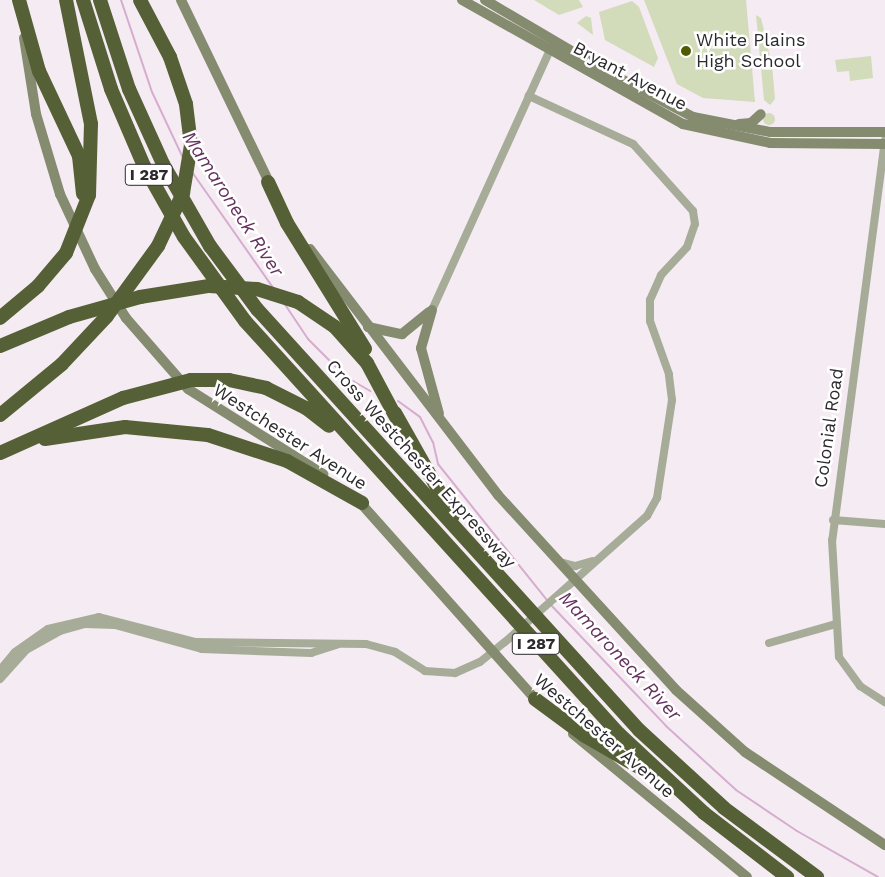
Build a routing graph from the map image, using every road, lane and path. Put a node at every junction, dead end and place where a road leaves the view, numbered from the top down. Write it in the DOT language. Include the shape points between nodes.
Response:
graph roads {
  1 [pos="19,0"];
  2 [pos="66,0"];
  3 [pos="83,0"];
  4 [pos="100,0"];
  5 [pos="140,0"];
  6 [pos="181,0"];
  7 [pos="462,0"];
  8 [pos="485,0"];
  9 [pos="551,46"];
  10 [pos="529,96"];
  11 [pos="654,98"];
  12 [pos="761,114"];
  13 [pos="885,132"];
  14 [pos="885,143"];
  15 [pos="268,182"];
  16 [pos="84,206"];
  17 [pos="432,310"];
  18 [pos="0,318"];
  19 [pos="367,326"];
  20 [pos="0,346"];
  21 [pos="0,415"];
  22 [pos="398,420"];
  23 [pos="446,428"];
  24 [pos="18,446"];
  25 [pos="0,453"];
  26 [pos="385,477"];
  27 [pos="362,503"];
  28 [pos="833,520"];
  29 [pos="885,524"];
  30 [pos="596,559"];
  31 [pos="558,562"];
  32 [pos="499,577"];
  33 [pos="574,579"];
  34 [pos="836,624"];
  35 [pos="340,643"];
  36 [pos="769,643"];
  37 [pos="491,653"];
  38 [pos="0,670"];
  39 [pos="0,679"];
  40 [pos="535,699"];
  41 [pos="885,702"];
  42 [pos="694,805"];
  43 [pos="885,845"];
  44 [pos="747,877"];
  45 [pos="787,877"];
  46 [pos="817,877"];
  1 -- 16 [label="highway" via="39,71 79,156"];
  1 -- 27 [label="main road, Westchester Avenue" via="35,108 54,177 84,247 119,309 155,356 188,389"];
  2 -- 16 [label="highway" via="92,136 92,172"];
  3 -- 26 [label="highway, Cross Westchester Expressway / I 287" via="122,116 181,232 245,321"];
  4 -- 32 [label="highway, Cross Westchester Expressway / I 287" via="150,138 217,255 272,327"];
  5 -- 21 [label="highway" via="182,88 190,145 186,184 168,228 129,289 85,342"];
  6 -- 15 [label="main road"];
  7 -- 9 [label="main road, Bryant Avenue"];
  8 -- 9 [label="main road, Bryant Avenue"];
  9 -- 10 [label="street"];
  9 -- 11 [label="main road, Bryant Avenue"];
  9 -- 14 [label="main road, Bryant Avenue" via="669,119 715,134 770,143"];
  10 -- 17 [label="street"];
  10 -- 30 [label="street" via="633,144 695,219 682,257 661,275 650,300 650,321 672,393 658,498 646,516"];
  11 -- 12 [label="main road" via="742,124"];
  11 -- 13 [label="main road, Bryant Avenue" via="698,118 748,130"];
  14 -- 28 [label="street, Colonial Road"];
  15 -- 19 [label="main road"];
  15 -- 22 [label="highway" via="287,223 371,359"];
  16 -- 18 [label="highway" via="56,266"];
  17 -- 19 [label="main road" via="418,325 402,334"];
  17 -- 23 [label="main road" via="421,352"];
  19 -- 23 [label="main road"];
  20 -- 22 [label="highway" via="86,311 152,295 222,285 268,291 309,308 360,353"];
  22 -- 32 [label="highway" via="435,489"];
  23 -- 31 [label="main road"];
  24 -- 25 [label="highway"];
  24 -- 26 [label="highway" via="153,387 201,379 249,383 291,400 320,419"];
  24 -- 27 [label="highway" via="98,428 190,432 279,458"];
  26 -- 42 [label="highway, Cross Westchester Expressway / I 287" via="607,722"];
  27 -- 37 [label="main road, Westchester Avenue"];
  28 -- 29 [label="street"];
  28 -- 34 [label="street, Colonial Road"];
  30 -- 31 [label="street" via="575,566"];
  30 -- 33 [label="street"];
  31 -- 33 [label="main road"];
  32 -- 46 [label="highway, Cross Westchester Expressway / I 287" via="666,757 741,822"];
  33 -- 37 [label="street"];
  33 -- 43 [label="main road" via="719,731"];
  34 -- 36 [label="street"];
  34 -- 41 [label="street, Colonial Road" via="843,666 860,686"];
  35 -- 37 [label="street" via="389,649 418,668 443,674 464,670"];
  35 -- 38 [label="street" via="195,642 99,617 48,630 15,652"];
  35 -- 39 [label="street" via="311,653 202,649 115,625 85,624 60,631 26,650"];
  37 -- 40 [label="main road, Westchester Avenue"];
  40 -- 42 [label="highway"];
  40 -- 44 [label="main road, Westchester Avenue"];
  42 -- 45 [label="highway, Cross Westchester Expressway / I 287"];
}
